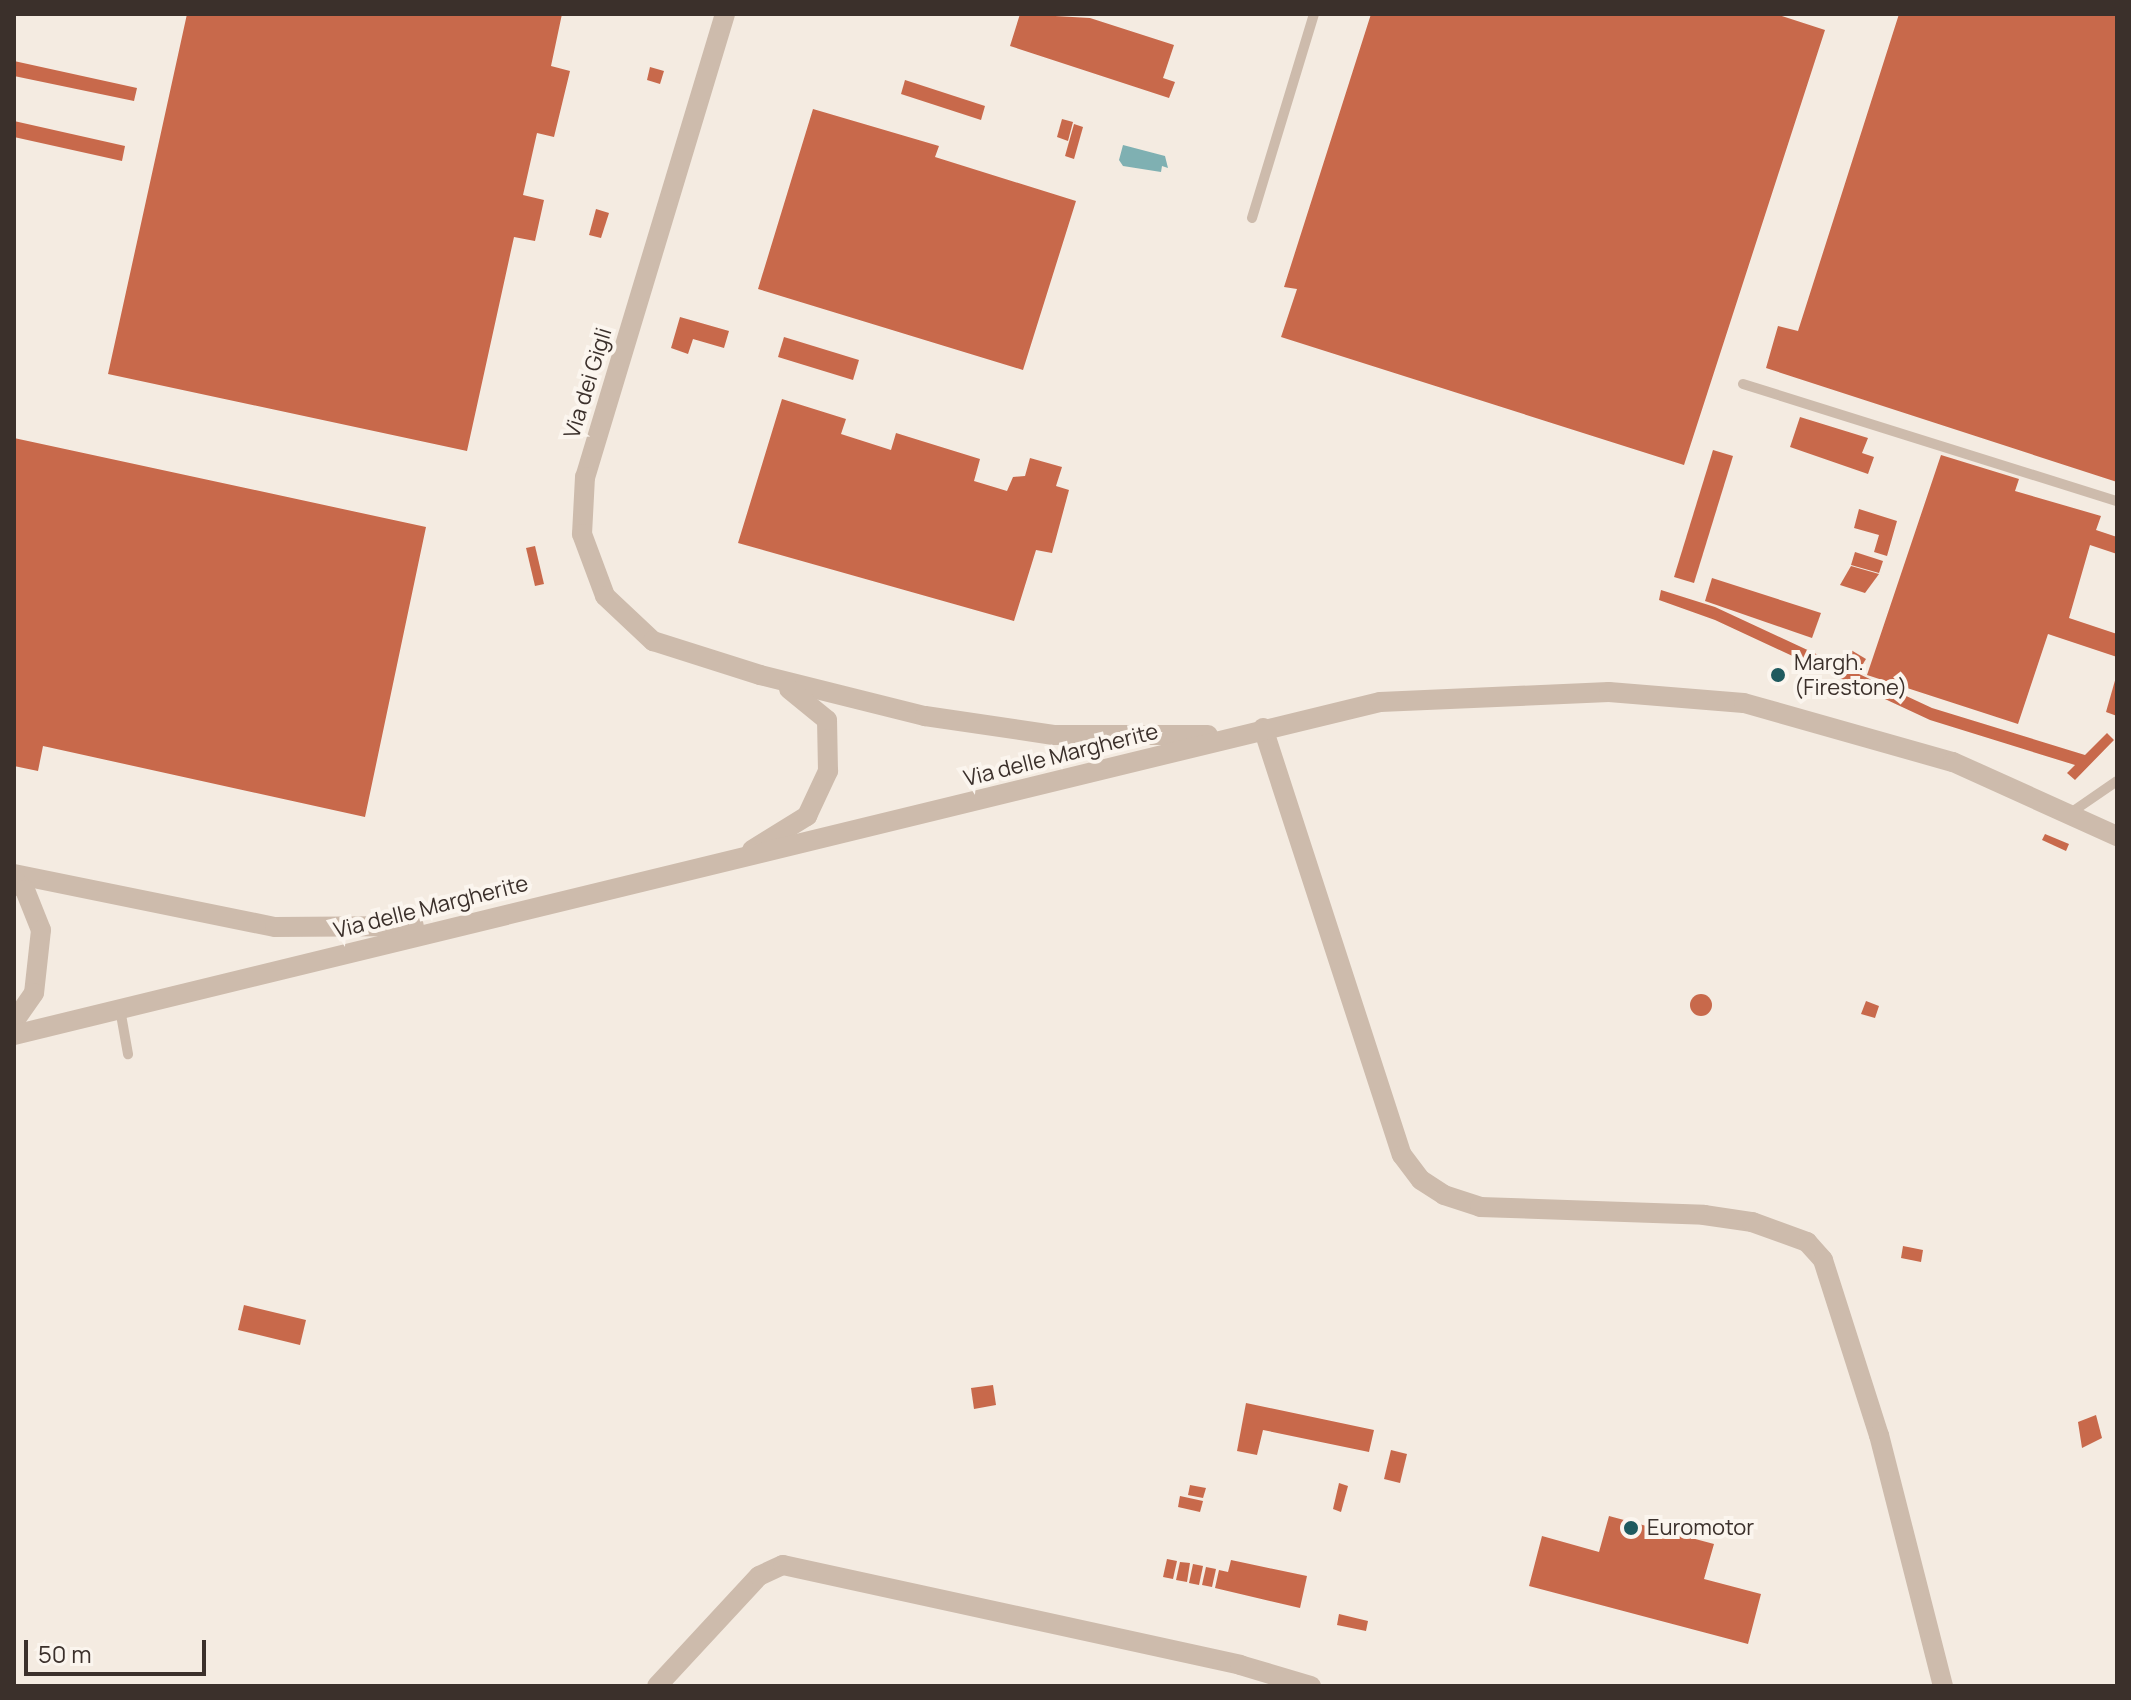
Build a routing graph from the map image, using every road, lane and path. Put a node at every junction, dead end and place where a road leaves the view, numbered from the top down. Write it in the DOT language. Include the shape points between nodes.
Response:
graph roads {
  1 [pos="725,14"];
  2 [pos="1314,14"];
  3 [pos="1252,218"];
  4 [pos="1743,384"];
  5 [pos="2117,501"];
  6 [pos="760,675"];
  7 [pos="1263,728"];
  8 [pos="1237,735"];
  9 [pos="2117,781"];
  10 [pos="2069,814"];
  11 [pos="2117,836"];
  12 [pos="743,857"];
  13 [pos="14,877"];
  14 [pos="474,920"];
  15 [pos="120,1009"];
  16 [pos="14,1022"];
  17 [pos="14,1035"];
  18 [pos="128,1054"];
  19 [pos="657,1686"];
  20 [pos="1311,1686"];
  21 [pos="1943,1686"];
  1 -- 6 [label="street, Via dei Gigli" via="585,477 582,534 605,596 630,623 653,641"];
  2 -- 3 [label="lane"];
  4 -- 5 [label="lane"];
  6 -- 8 [label="street, Via dei Gigli" via="987,729 1054,735"];
  6 -- 12 [label="street, Via dei Gigli" via="806,698 827,720 831,746 828,771 807,816"];
  7 -- 8 [label="street, Via delle Margherite"];
  7 -- 10 [label="street, Via delle Margherite" via="1380,702 1609,692 1744,703 1953,762"];
  7 -- 21 [label="street" via="1402,1155 1421,1180 1444,1195 1480,1207 1704,1215 1752,1222 1807,1242 1823,1260 1879,1435"];
  8 -- 12 [label="street, Via delle Margherite"];
  9 -- 10 [label="lane"];
  10 -- 11 [label="street, Via delle Margherite"];
  12 -- 14 [label="street, Via delle Margherite"];
  13 -- 14 [label="street" via="275,927 400,927"];
  13 -- 16 [label="street" via="41,930 34,993"];
  14 -- 15 [label="street, Via delle Margherite"];
  15 -- 17 [label="street, Via delle Margherite"];
  15 -- 18 [label="lane"];
  19 -- 20 [label="street" via="759,1576 783,1565 1240,1665"];
}
